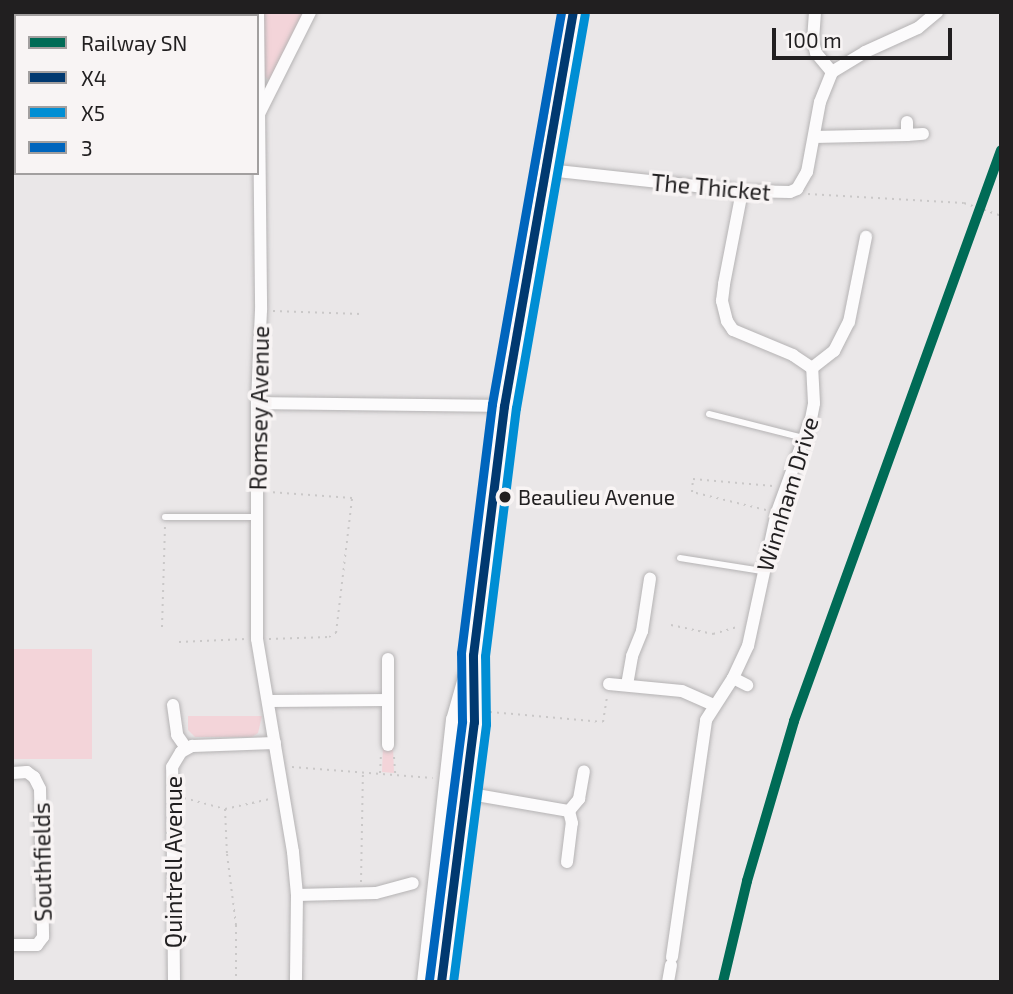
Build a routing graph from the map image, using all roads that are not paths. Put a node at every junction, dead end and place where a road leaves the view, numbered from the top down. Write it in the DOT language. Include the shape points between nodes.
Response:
graph roads {
  1 [pos="310,12"];
  2 [pos="573,12"];
  3 [pos="815,12"];
  4 [pos="937,12"];
  5 [pos="832,72"];
  6 [pos="259,115"];
  7 [pos="923,134"];
  8 [pos="814,138"];
  9 [pos="548,170"];
  10 [pos="742,191"];
  11 [pos="866,237"];
  12 [pos="811,368"];
  13 [pos="257,402"];
  14 [pos="504,406"];
  15 [pos="709,414"];
  16 [pos="804,438"];
  17 [pos="165,517"];
  18 [pos="258,517"];
  19 [pos="680,558"];
  20 [pos="762,571"];
  21 [pos="650,579"];
  22 [pos="473,655"];
  23 [pos="388,659"];
  24 [pos="733,678"];
  25 [pos="610,684"];
  26 [pos="627,685"];
  27 [pos="747,685"];
  28 [pos="388,700"];
  29 [pos="268,701"];
  30 [pos="173,705"];
  31 [pos="713,705"];
  32 [pos="275,743"];
  33 [pos="388,745"];
  34 [pos="186,748"];
  35 [pos="584,771"];
  36 [pos="12,773"];
  37 [pos="465,793"];
  38 [pos="569,811"];
  39 [pos="567,862"];
  40 [pos="413,883"];
  41 [pos="297,895"];
  42 [pos="12,945"];
  43 [pos="174,982"];
  44 [pos="296,982"];
  45 [pos="426,982"];
  46 [pos="441,982"];
  47 [pos="668,982"];
  1 -- 6 [label="street, Romsey Avenue"];
  2 -- 9 [label="main road"];
  3 -- 5 [label="street" via="813,41 821,62"];
  4 -- 5 [label="street" via="918,28"];
  5 -- 8 [label="street, The Thicket" via="820,102"];
  6 -- 13 [label="street, Romsey Avenue"];
  7 -- 8 [label="street" via="907,128"];
  8 -- 10 [label="street, The Thicket" via="807,172 797,189"];
  9 -- 10 [label="street, The Thicket"];
  9 -- 14 [label="main road"];
  10 -- 12 [label="street" via="722,301 727,321 733,330 793,355"];
  11 -- 12 [label="street" via="849,323 834,351"];
  12 -- 16 [label="street, Winnham Drive" via="814,403"];
  13 -- 14 [label="street"];
  13 -- 18 [label="street, Romsey Avenue"];
  14 -- 22 [label="main road"];
  15 -- 16 [label="lane"];
  16 -- 20 [label="street, Winnham Drive"];
  17 -- 18 [label="lane"];
  18 -- 29 [label="street, Romsey Avenue" via="257,639"];
  19 -- 20 [label="lane"];
  20 -- 24 [label="street, Winnham Drive" via="748,646"];
  21 -- 26 [label="street"];
  22 -- 37 [label="main road" via="474,722"];
  22 -- 45 [label="main road" via="455,720"];
  23 -- 28 [label="street"];
  24 -- 27 [label="street"];
  24 -- 31 [label="street, Winnham Drive"];
  25 -- 26 [label="street"];
  26 -- 31 [label="street" via="682,691"];
  28 -- 29 [label="street"];
  28 -- 33 [label="street"];
  29 -- 32 [label="street, Romsey Avenue"];
  30 -- 34 [label="street, Quintrell Avenue" via="177,735"];
  31 -- 47 [label="street, Winnham Drive" via="706,720"];
  32 -- 34 [label="street, Quintrell Avenue"];
  32 -- 41 [label="street, Romsey Avenue"];
  34 -- 43 [label="street, Quintrell Avenue" via="172,767"];
  35 -- 38 [label="street" via="579,799"];
  36 -- 42 [label="street, Southfields" via="27,772 40,789 43,937 37,945"];
  37 -- 38 [label="street"];
  37 -- 46 [label="main road"];
  38 -- 39 [label="street"];
  40 -- 41 [label="street" via="362,894"];
  41 -- 44 [label="street, Romsey Avenue"];
}
